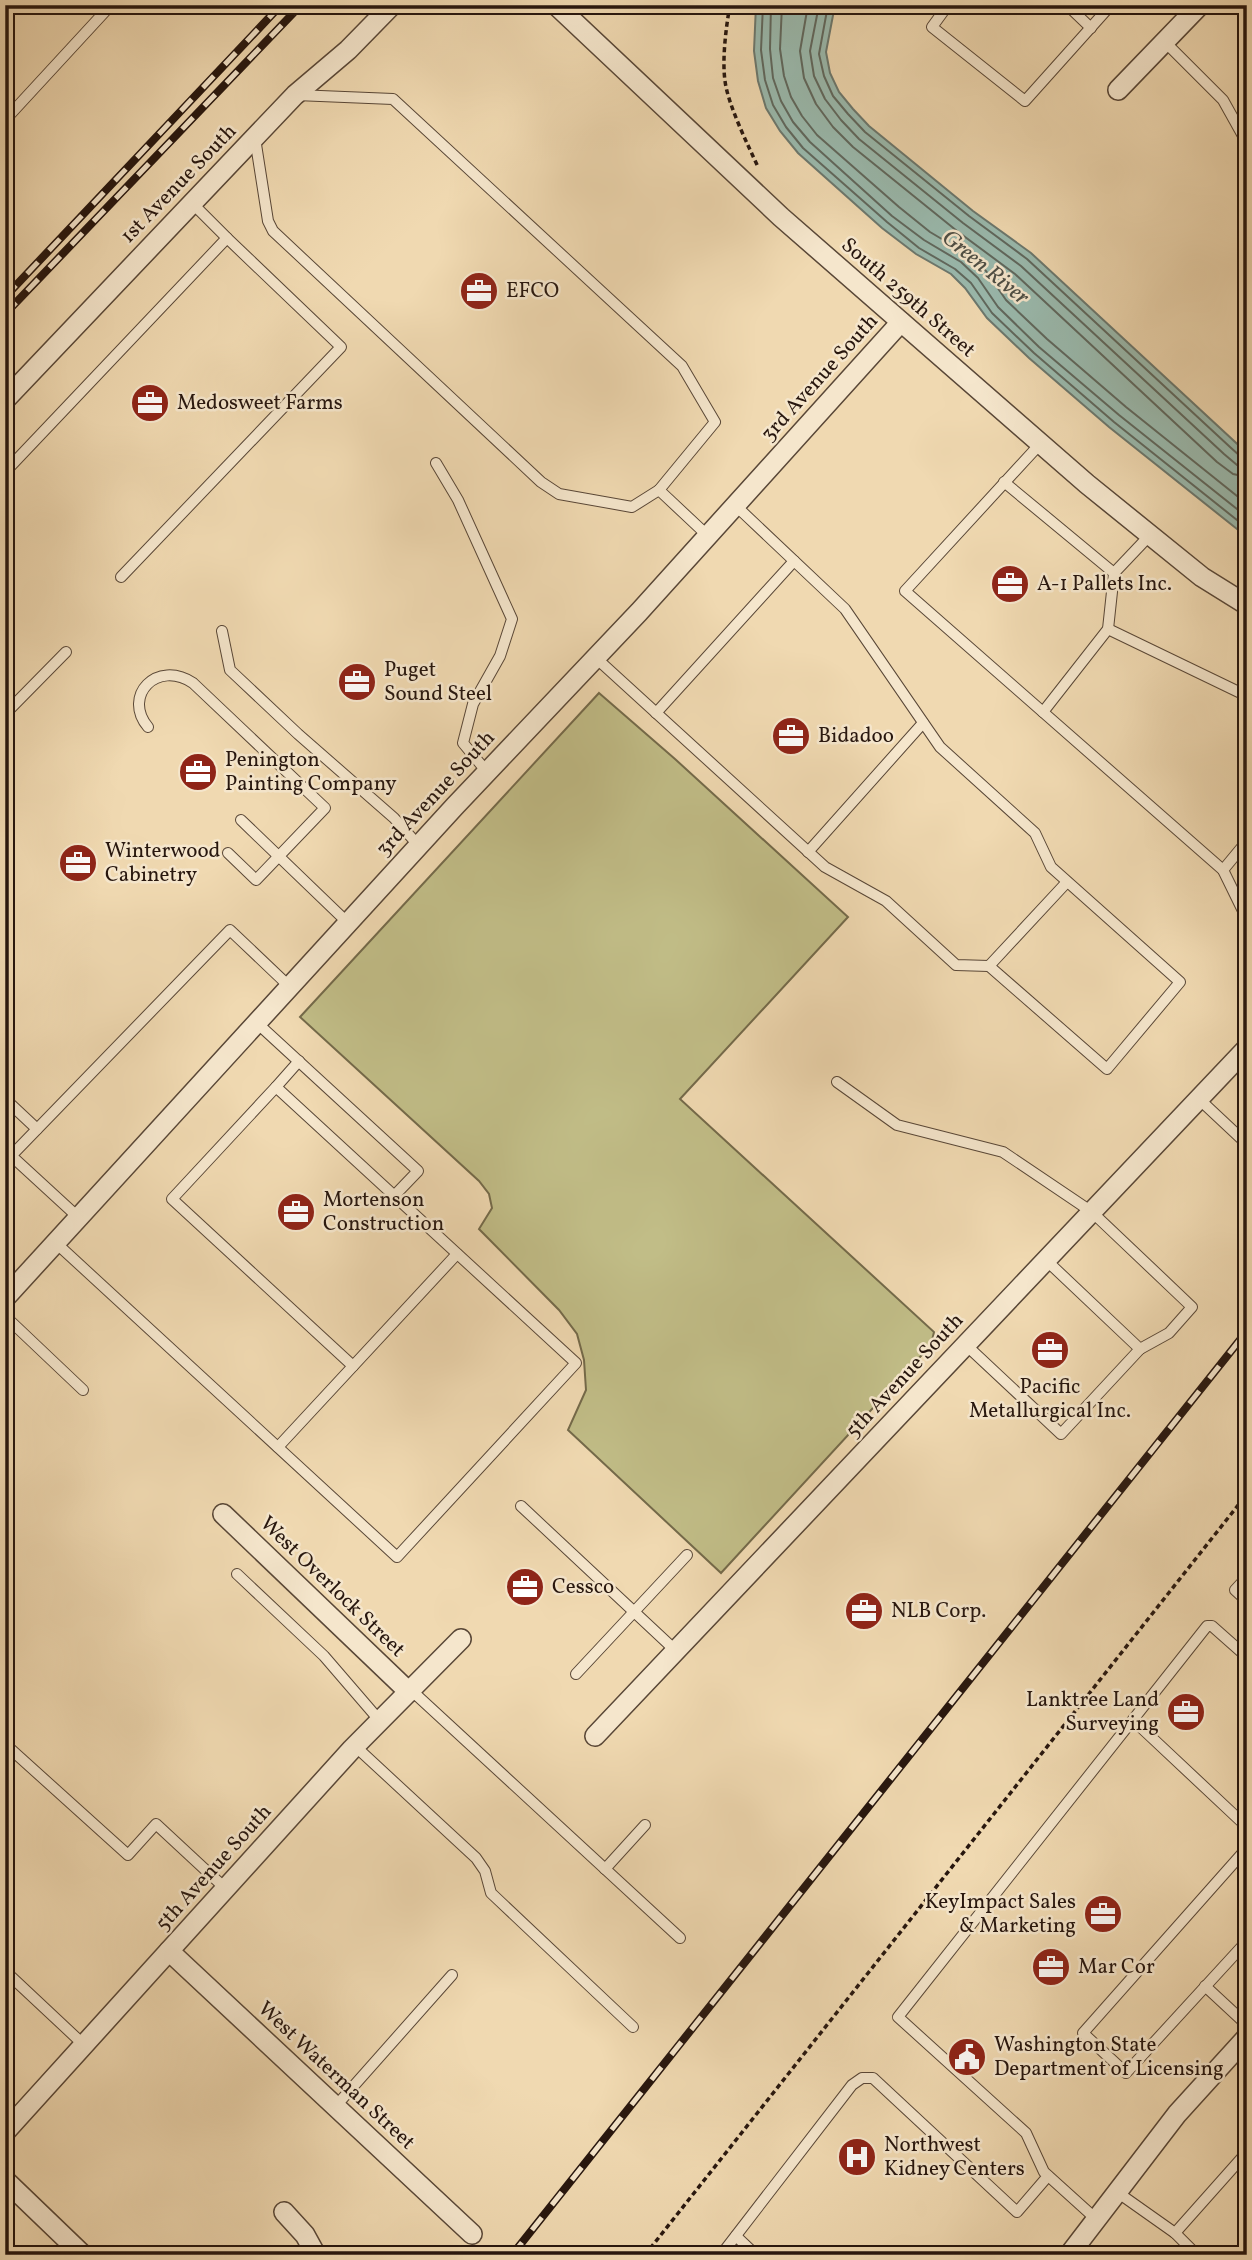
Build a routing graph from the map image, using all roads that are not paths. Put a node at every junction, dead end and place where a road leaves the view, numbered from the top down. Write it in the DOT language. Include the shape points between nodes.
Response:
graph roads {
  1 [pos="111,5"];
  2 [pos="392,5"];
  3 [pos="556,5"];
  4 [pos="948,5"];
  5 [pos="1067,5"];
  6 [pos="1111,5"];
  7 [pos="1198,6"];
  8 [pos="1091,28"];
  9 [pos="1165,42"];
  10 [pos="1118,90"];
  11 [pos="295,94"];
  12 [pos="5,120"];
  13 [pos="255,137"];
  14 [pos="1247,143"];
  15 [pos="192,203"];
  16 [pos="227,238"];
  17 [pos="901,322"];
  18 [pos="5,400"];
  19 [pos="1040,443"];
  20 [pos="436,463"];
  21 [pos="5,472"];
  22 [pos="1004,482"];
  23 [pos="659,490"];
  24 [pos="735,505"];
  25 [pos="1150,535"];
  26 [pos="708,536"];
  27 [pos="794,561"];
  28 [pos="1114,573"];
  29 [pos="121,577"];
  30 [pos="1247,606"];
  31 [pos="1108,629"];
  32 [pos="222,631"];
  33 [pos="66,652"];
  34 [pos="596,658"];
  35 [pos="1247,696"];
  36 [pos="1043,712"];
  37 [pos="656,713"];
  38 [pos="5,714"];
  39 [pos="923,723"];
  40 [pos="148,727"];
  41 [pos="488,772"];
  42 [pos="240,820"];
  43 [pos="1247,841"];
  44 [pos="419,846"];
  45 [pos="808,852"];
  46 [pos="228,853"];
  47 [pos="278,856"];
  48 [pos="1223,870"];
  49 [pos="1067,882"];
  50 [pos="1247,919"];
  51 [pos="348,923"];
  52 [pos="989,966"];
  53 [pos="290,987"];
  54 [pos="257,1023"];
  55 [pos="1246,1051"];
  56 [pos="299,1061"];
  57 [pos="837,1082"];
  58 [pos="276,1087"];
  59 [pos="1199,1098"];
  60 [pos="5,1099"];
  61 [pos="37,1129"];
  62 [pos="1247,1144"];
  63 [pos="8,1153"];
  64 [pos="394,1196"];
  65 [pos="1091,1212"];
  66 [pos="79,1218"];
  67 [pos="56,1243"];
  68 [pos="457,1254"];
  69 [pos="1046,1260"];
  70 [pos="5,1298"];
  71 [pos="5,1316"];
  72 [pos="966,1345"];
  73 [pos="1140,1349"];
  74 [pos="353,1366"];
  75 [pos="83,1390"];
  76 [pos="278,1447"];
  77 [pos="521,1506"];
  78 [pos="223,1514"];
  79 [pos="687,1555"];
  80 [pos="237,1574"];
  81 [pos="1247,1577"];
  82 [pos="1247,1601"];
  83 [pos="635,1611"];
  84 [pos="461,1639"];
  85 [pos="676,1651"];
  86 [pos="1247,1657"];
  87 [pos="576,1674"];
  88 [pos="410,1691"];
  89 [pos="1133,1720"];
  90 [pos="380,1721"];
  91 [pos="595,1736"];
  92 [pos="5,1744"];
  93 [pos="355,1746"];
  94 [pos="645,1825"];
  95 [pos="1247,1828"];
  96 [pos="1247,1849"];
  97 [pos="605,1869"];
  98 [pos="226,1889"];
  99 [pos="680,1938"];
  100 [pos="1247,1941"];
  101 [pos="169,1951"];
  102 [pos="5,1971"];
  103 [pos="452,1975"];
  104 [pos="1205,1986"];
  105 [pos="1247,2025"];
  106 [pos="634,2027"];
  107 [pos="1247,2037"];
  108 [pos="84,2045"];
  109 [pos="335,2107"];
  110 [pos="5,2132"];
  111 [pos="1247,2152"];
  112 [pos="1048,2176"];
  113 [pos="5,2180"];
  114 [pos="1118,2192"];
  115 [pos="284,2212"];
  116 [pos="1096,2219"];
  117 [pos="1175,2233"];
  118 [pos="472,2234"];
  119 [pos="736,2236"];
  120 [pos="83,2255"];
  121 [pos="316,2255"];
  122 [pos="721,2255"];
  123 [pos="756,2255"];
  124 [pos="1069,2255"];
  125 [pos="1197,2255"];
  1 -- 12 [label="lane"];
  2 -- 11 [label="street, 1st Avenue South" via="348,51"];
  3 -- 17 [label="street, South 259th Street" via="781,217"];
  4 -- 8 [label="lane" via="932,27 1025,101"];
  5 -- 8 [label="lane"];
  6 -- 8 [label="lane"];
  7 -- 9 [label="street"];
  9 -- 10 [label="street"];
  9 -- 14 [label="lane" via="1223,100"];
  11 -- 13 [label="street, 1st Avenue South"];
  11 -- 23 [label="lane" via="393,99 682,366 715,422"];
  13 -- 15 [label="street, 1st Avenue South"];
  13 -- 23 [label="lane" via="273,230 541,482 559,494 632,507"];
  15 -- 16 [label="lane"];
  15 -- 18 [label="street, 1st Avenue South"];
  16 -- 21 [label="lane"];
  16 -- 29 [label="lane" via="341,347"];
  17 -- 19 [label="street, South 259th Street"];
  17 -- 24 [label="street, 3rd Avenue South"];
  19 -- 22 [label="lane"];
  19 -- 25 [label="street, South 259th Street"];
  20 -- 41 [label="lane" via="512,619 500,656 473,704 463,743"];
  22 -- 28 [label="lane"];
  22 -- 36 [label="lane" via="905,591"];
  23 -- 26 [label="lane"];
  24 -- 26 [label="street, 3rd Avenue South"];
  24 -- 27 [label="lane"];
  25 -- 28 [label="lane"];
  25 -- 30 [label="street, South 259th Street"];
  26 -- 34 [label="street, 3rd Avenue South"];
  27 -- 37 [label="lane"];
  27 -- 39 [label="lane" via="845,609"];
  28 -- 31 [label="lane"];
  31 -- 35 [label="lane"];
  31 -- 36 [label="lane"];
  32 -- 44 [label="lane" via="230,670"];
  33 -- 38 [label="lane"];
  34 -- 37 [label="lane"];
  34 -- 41 [label="street, 3rd Avenue South"];
  36 -- 48 [label="lane"];
  37 -- 45 [label="lane"];
  39 -- 45 [label="lane"];
  39 -- 49 [label="lane" via="940,747 1035,833 1051,867"];
  40 -- 47 [label="lane" via="141,713 142,690 165,674 182,676 325,808"];
  41 -- 44 [label="street, 3rd Avenue South"];
  42 -- 47 [label="lane"];
  43 -- 48 [label="lane"];
  44 -- 51 [label="street, 3rd Avenue South"];
  45 -- 52 [label="lane" via="825,867 886,901 956,965"];
  46 -- 47 [label="lane" via="256,880"];
  47 -- 51 [label="lane"];
  48 -- 50 [label="lane"];
  49 -- 52 [label="lane"];
  49 -- 52 [label="lane" via="1180,982 1107,1069"];
  51 -- 53 [label="street, 3rd Avenue South"];
  53 -- 54 [label="street, 3rd Avenue South"];
  53 -- 61 [label="lane" via="230,930"];
  54 -- 56 [label="lane"];
  54 -- 66 [label="street, 3rd Avenue South"];
  55 -- 59 [label="street, 5th Avenue South"];
  56 -- 58 [label="lane"];
  56 -- 64 [label="lane" via="418,1171"];
  57 -- 65 [label="lane" via="897,1125 1003,1152"];
  58 -- 64 [label="lane"];
  58 -- 74 [label="lane" via="172,1199"];
  59 -- 62 [label="lane"];
  59 -- 65 [label="street, 5th Avenue South"];
  60 -- 61 [label="lane"];
  61 -- 63 [label="lane"];
  63 -- 66 [label="lane"];
  64 -- 68 [label="lane"];
  65 -- 69 [label="street, 5th Avenue South"];
  65 -- 73 [label="lane" via="1192,1307 1169,1333"];
  66 -- 67 [label="street, 3rd Avenue South"];
  67 -- 70 [label="street, 3rd Avenue South"];
  67 -- 76 [label="lane"];
  68 -- 74 [label="lane"];
  68 -- 76 [label="lane" via="576,1363 397,1557"];
  69 -- 72 [label="street, 5th Avenue South"];
  69 -- 73 [label="lane"];
  71 -- 75 [label="lane"];
  72 -- 73 [label="lane" via="1061,1434"];
  72 -- 85 [label="street, 5th Avenue South"];
  74 -- 76 [label="lane"];
  77 -- 83 [label="lane"];
  78 -- 88 [label="street, West Overlock Street"];
  79 -- 83 [label="lane"];
  80 -- 90 [label="lane" via="324,1656"];
  81 -- 82 [label="lane" via="1235,1590"];
  83 -- 85 [label="lane"];
  83 -- 87 [label="lane"];
  84 -- 88 [label="street, 5th Avenue South"];
  85 -- 91 [label="street, 5th Avenue South"];
  86 -- 89 [label="lane" via="1207,1626"];
  88 -- 90 [label="street, 5th Avenue South"];
  88 -- 97 [label="lane"];
  89 -- 95 [label="lane"];
  89 -- 112 [label="lane" via="898,2017 1026,2133"];
  90 -- 93 [label="street, 5th Avenue South"];
  92 -- 98 [label="lane" via="128,1855 156,1824"];
  93 -- 98 [label="street, 5th Avenue South"];
  93 -- 106 [label="lane" via="476,1858 491,1893"];
  94 -- 97 [label="lane"];
  96 -- 104 [label="lane" via="1083,2033 1126,2073"];
  97 -- 99 [label="lane"];
  98 -- 101 [label="street, 5th Avenue South"];
  100 -- 104 [label="lane"];
  101 -- 108 [label="street, 5th Avenue South"];
  101 -- 109 [label="street, West Waterman Street"];
  102 -- 108 [label="lane"];
  103 -- 109 [label="lane"];
  104 -- 105 [label="lane"];
  107 -- 114 [label="street" via="1177,2114"];
  108 -- 110 [label="street, 5th Avenue South"];
  109 -- 118 [label="street, West Waterman Street"];
  111 -- 117 [label="lane"];
  112 -- 116 [label="lane"];
  112 -- 119 [label="lane" via="1017,2212 873,2078 862,2078"];
  113 -- 120 [label="street"];
  114 -- 116 [label="street"];
  114 -- 117 [label="lane"];
  115 -- 121 [label="street"];
  116 -- 124 [label="street"];
  117 -- 125 [label="lane"];
  119 -- 122 [label="lane"];
  119 -- 123 [label="lane"];
}
